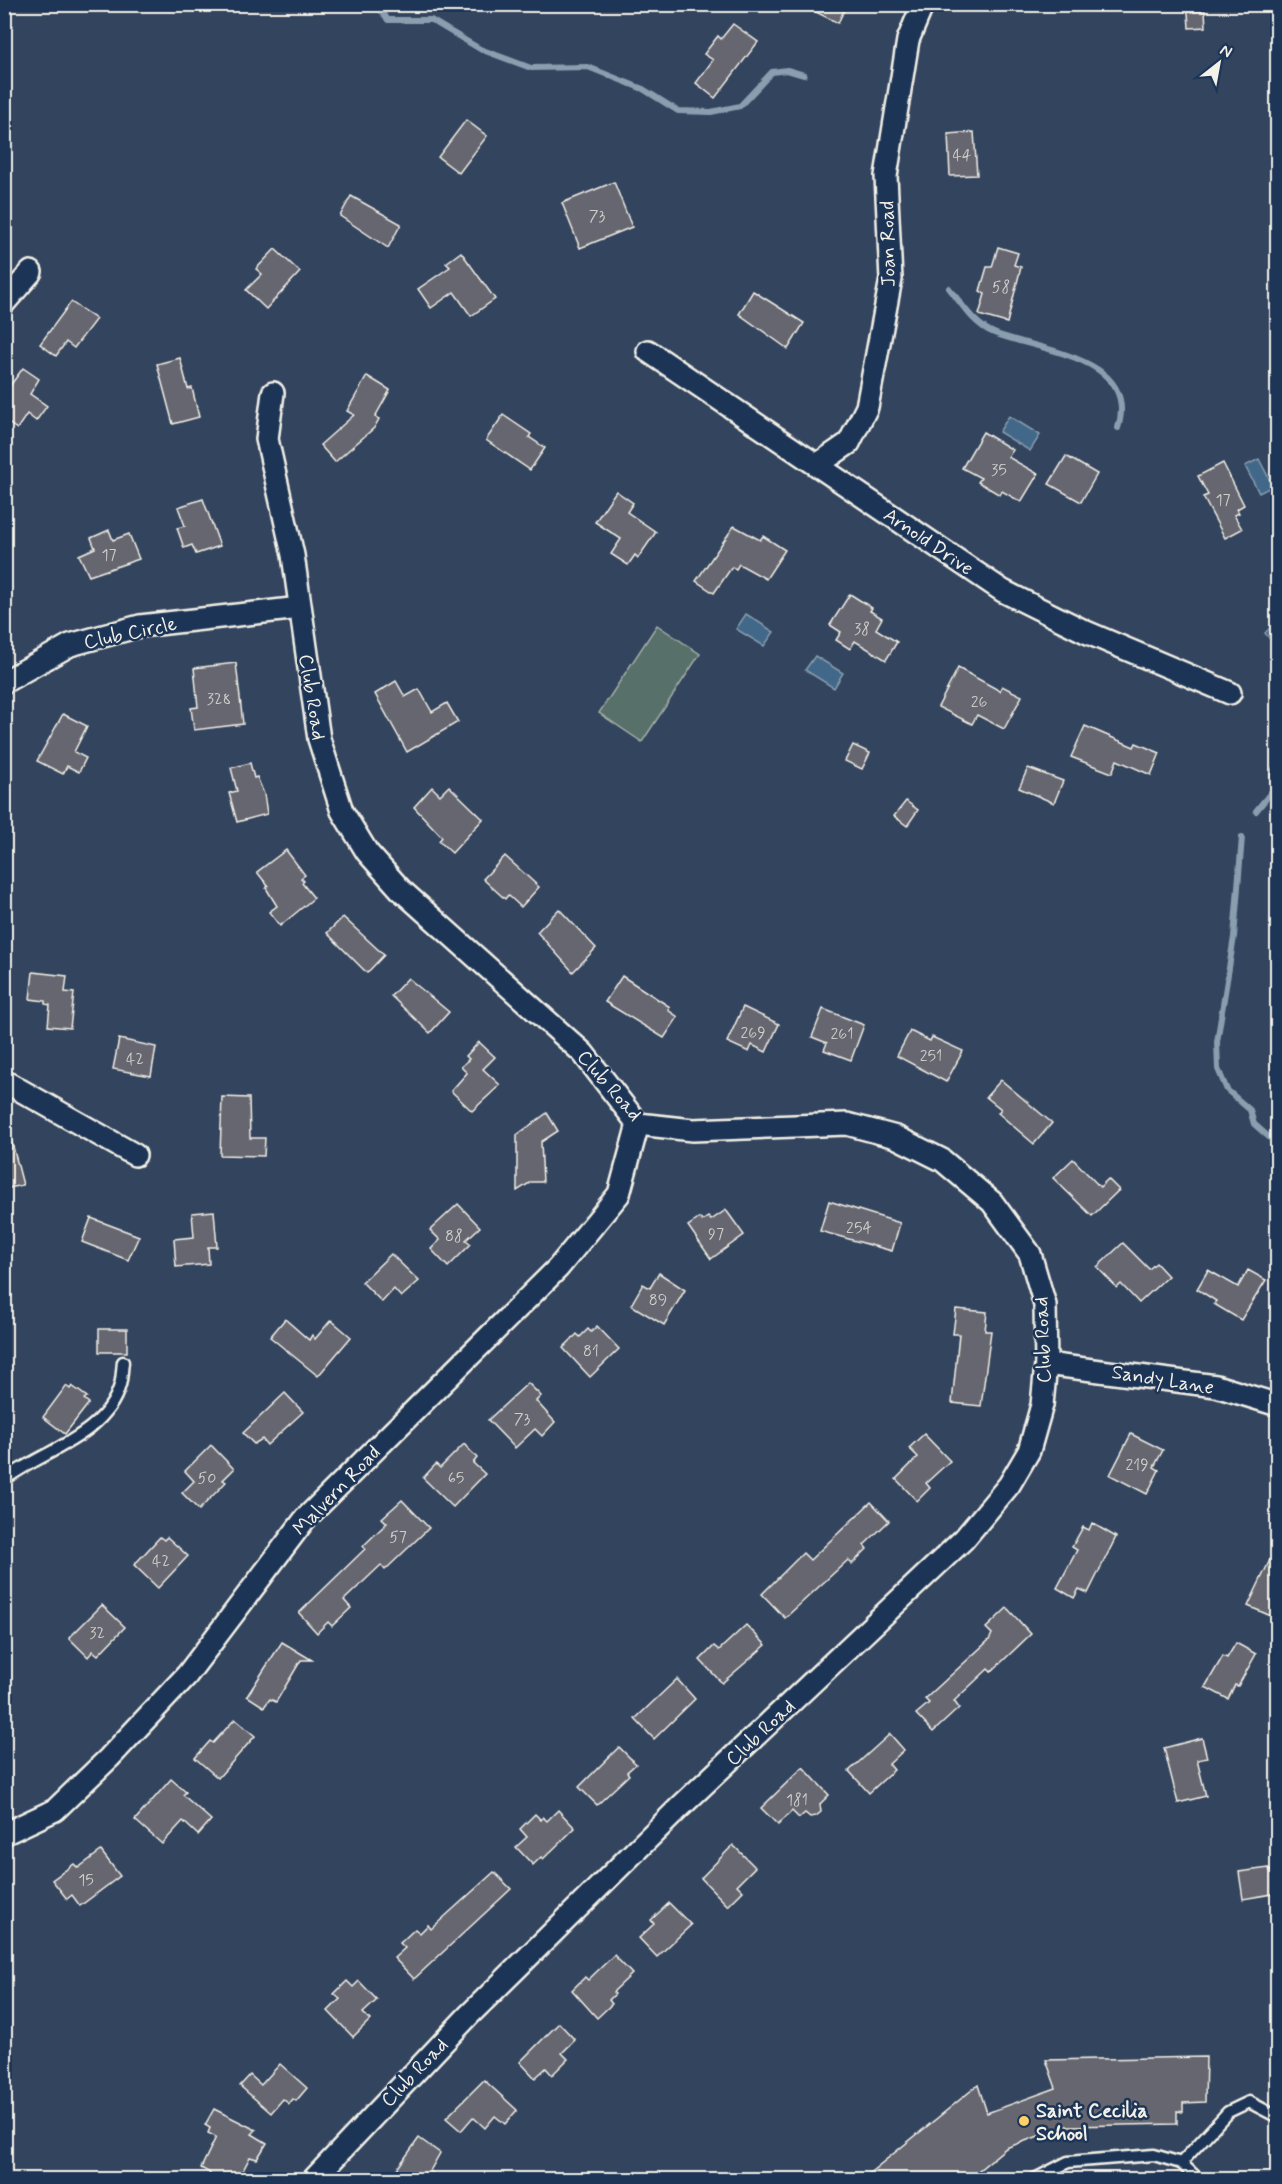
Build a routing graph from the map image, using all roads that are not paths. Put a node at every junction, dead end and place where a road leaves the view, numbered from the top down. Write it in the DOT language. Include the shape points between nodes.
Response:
graph roads {
  1 [pos="923,4"];
  2 [pos="31,272"];
  3 [pos="4,303"];
  4 [pos="648,351"];
  5 [pos="273,393"];
  6 [pos="817,465"];
  7 [pos="300,608"];
  8 [pos="4,682"];
  9 [pos="1230,693"];
  10 [pos="4,1082"];
  11 [pos="638,1124"];
  12 [pos="135,1155"];
  13 [pos="123,1362"];
  14 [pos="1046,1364"];
  15 [pos="1278,1405"];
  16 [pos="4,1480"];
  17 [pos="4,1833"];
  18 [pos="1278,2117"];
  19 [pos="1181,2163"];
  20 [pos="313,2180"];
  21 [pos="1033,2180"];
  22 [pos="1199,2180"];
  1 -- 6 [label="street, Joan Road" via="908,39 886,176 891,279 867,407 849,443"];
  2 -- 3 [label="street"];
  4 -- 6 [label="street, Arnold Drive"];
  5 -- 7 [label="street, Club Road" via="267,439 293,555"];
  6 -- 9 [label="street, Arnold Drive" via="1003,591 1086,632"];
  7 -- 8 [label="street, Club Circle" via="140,626 70,645"];
  7 -- 11 [label="street, Club Road" via="319,739 342,811 367,852 401,890 583,1053"];
  10 -- 12 [label="street"];
  11 -- 14 [label="street, Club Road" via="693,1130 847,1124 896,1137 942,1160 992,1202 1030,1254 1045,1305"];
  11 -- 17 [label="street, Malvern Road" via="619,1194 558,1268 305,1519 187,1675 109,1758 55,1810"];
  13 -- 16 [label="lane" via="120,1385 112,1401 86,1431"];
  14 -- 15 [label="street, Sandy Lane" via="1216,1386"];
  14 -- 20 [label="street, Club Road" via="1042,1405 1029,1451 1009,1485 964,1539 680,1807 477,2006"];
  18 -- 19 [label="lane" via="1249,2102 1228,2112"];
  19 -- 21 [label="lane" via="1154,2155 1068,2162"];
  19 -- 22 [label="lane"];
}
